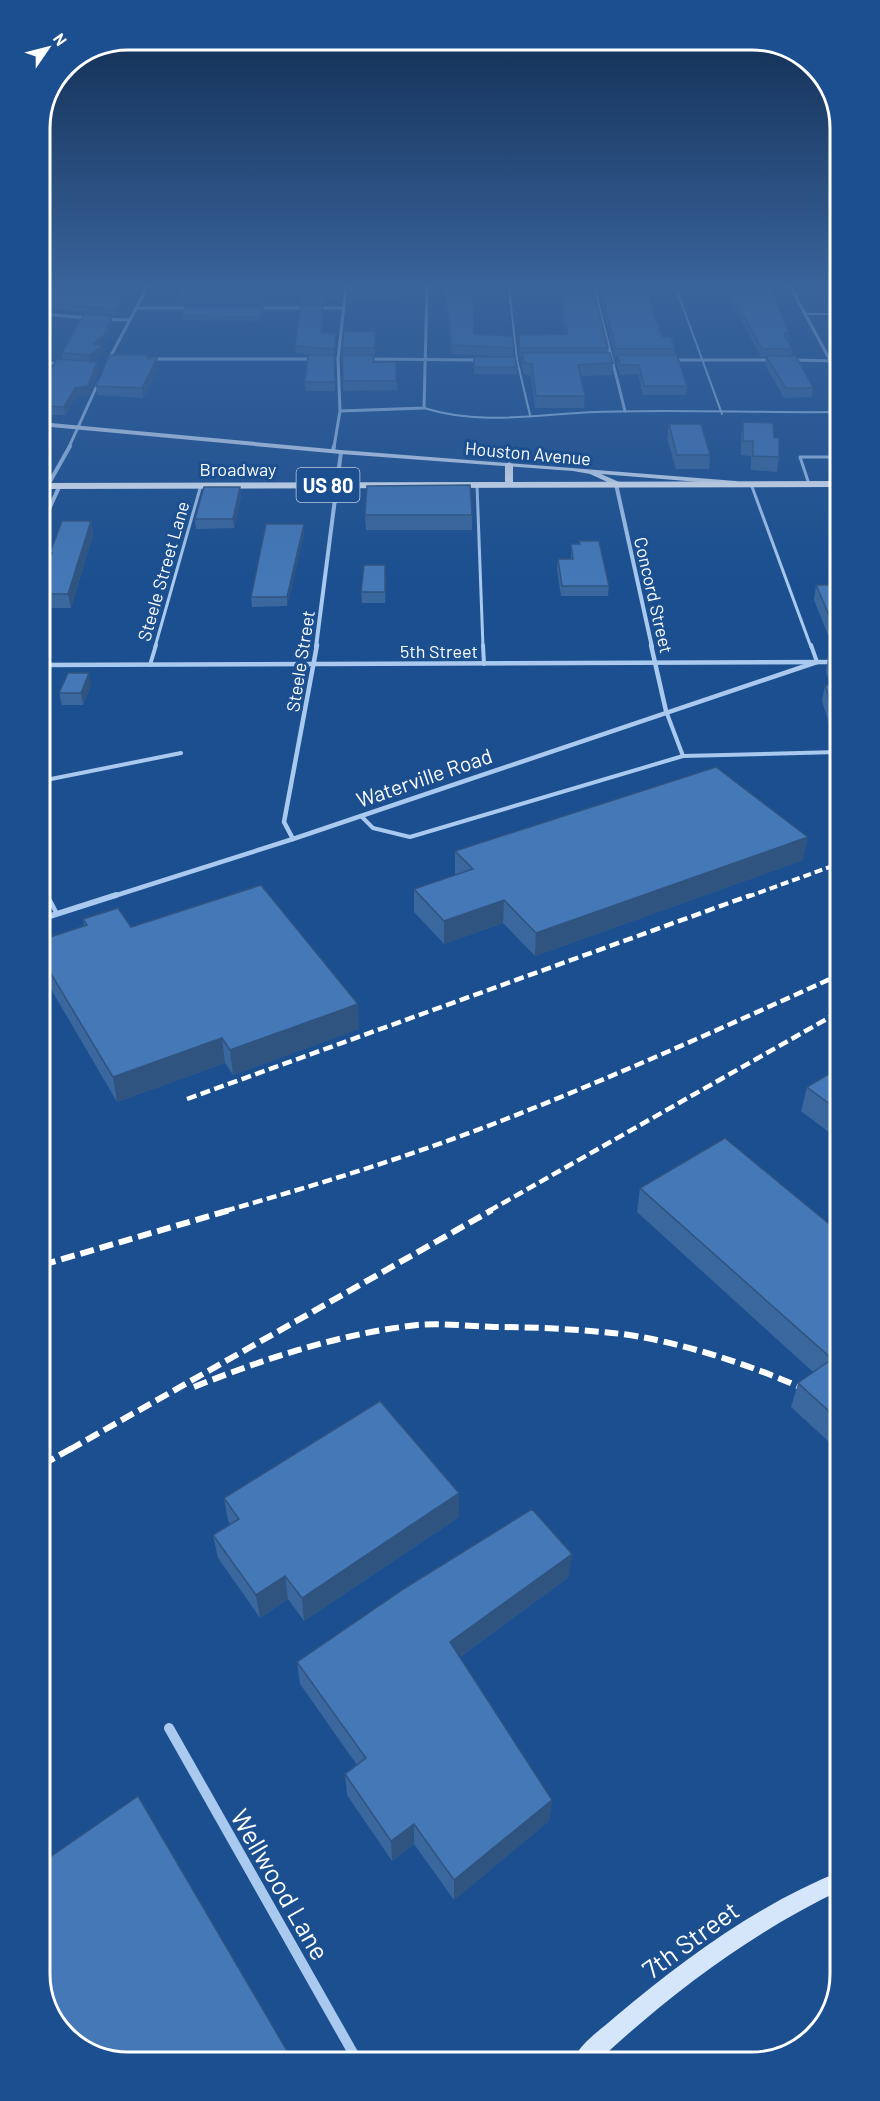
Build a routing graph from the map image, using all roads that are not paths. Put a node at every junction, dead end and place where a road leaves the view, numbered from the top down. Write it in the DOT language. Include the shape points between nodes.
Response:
graph roads {
  1 [pos="97,386"];
  2 [pos="339,386"];
  3 [pos="425,386"];
  4 [pos="523,386"];
  5 [pos="618,386"];
  6 [pos="713,386"];
  7 [pos="424,408"];
  8 [pos="340,411"];
  9 [pos="625,411"];
  10 [pos="830,412"];
  11 [pos="722,414"];
  12 [pos="530,415"];
  13 [pos="50,425"];
  14 [pos="80,428"];
  15 [pos="337,452"];
  16 [pos="830,457"];
  17 [pos="509,465"];
  18 [pos="573,469"];
  19 [pos="50,476"];
  20 [pos="616,484"];
  21 [pos="751,484"];
  22 [pos="808,484"];
  23 [pos="830,484"];
  24 [pos="50,485"];
  25 [pos="60,485"];
  26 [pos="201,485"];
  27 [pos="339,485"];
  28 [pos="477,485"];
  29 [pos="509,485"];
  30 [pos="50,507"];
  31 [pos="817,662"];
  32 [pos="830,662"];
  33 [pos="656,663"];
  34 [pos="484,664"];
  35 [pos="50,665"];
  36 [pos="150,665"];
  37 [pos="314,665"];
  38 [pos="666,711"];
  39 [pos="830,752"];
  40 [pos="181,753"];
  41 [pos="683,756"];
  42 [pos="50,779"];
  43 [pos="361,816"];
  44 [pos="293,839"];
  45 [pos="50,901"];
  46 [pos="57,914"];
  47 [pos="50,916"];
  48 [pos="169,1728"];
  49 [pos="830,1885"];
  50 [pos="352,2051"];
  51 [pos="592,2052"];
  1 -- 14 [label="street"];
  2 -- 8 [label="street, Steele Street"];
  3 -- 7 [label="street"];
  4 -- 12 [label="lane"];
  5 -- 9 [label="street"];
  6 -- 11 [label="lane"];
  7 -- 8 [label="street"];
  7 -- 12 [label="lane" via="440,415"];
  8 -- 15 [label="street, Steele Street"];
  9 -- 11 [label="lane"];
  9 -- 12 [label="lane"];
  10 -- 11 [label="lane"];
  13 -- 14 [label="street, Houston Avenue"];
  14 -- 15 [label="street, Houston Avenue"];
  14 -- 19 [label="street"];
  15 -- 17 [label="street, Houston Avenue"];
  15 -- 27 [label="street, Steele Street"];
  16 -- 22 [label="lane" via="800,457"];
  17 -- 18 [label="street, Houston Avenue"];
  17 -- 29 [label="main road"];
  18 -- 20 [label="street, Houston Avenue" via="592,472"];
  18 -- 21 [label="street"];
  20 -- 21 [label="main road, US 80"];
  20 -- 29 [label="main road, Broadway / US 80"];
  20 -- 33 [label="street, Concord Street"];
  21 -- 22 [label="main road, US 80"];
  21 -- 31 [label="lane"];
  22 -- 23 [label="main road, US 80"];
  24 -- 25 [label="main road, Broadway / US 80"];
  25 -- 26 [label="main road, Broadway / US 80"];
  25 -- 30 [label="street"];
  26 -- 27 [label="main road, Broadway / US 80"];
  26 -- 36 [label="lane, Steele Street Lane"];
  27 -- 28 [label="main road, Broadway / US 80"];
  27 -- 37 [label="street, Steele Street"];
  28 -- 29 [label="main road, Broadway / US 80"];
  28 -- 34 [label="lane"];
  31 -- 32 [label="street, 5th Street"];
  31 -- 33 [label="street, 5th Street"];
  31 -- 38 [label="street, Waterville Road"];
  33 -- 34 [label="street, 5th Street"];
  33 -- 38 [label="street, Concord Street"];
  34 -- 37 [label="street, 5th Street"];
  35 -- 36 [label="street, 5th Street"];
  36 -- 37 [label="street, 5th Street"];
  37 -- 44 [label="street, Steele Street" via="284,822"];
  38 -- 41 [label="lane"];
  38 -- 43 [label="street, Waterville Road"];
  39 -- 41 [label="lane"];
  40 -- 42 [label="lane"];
  41 -- 43 [label="lane" via="410,837 373,828"];
  43 -- 44 [label="street, Waterville Road"];
  44 -- 46 [label="street, Waterville Road"];
  45 -- 46 [label="lane"];
  46 -- 47 [label="street, Waterville Road"];
  48 -- 50 [label="street, Wellwood Lane"];
  49 -- 51 [label="street, 7th Street" via="723,1943"];
}
